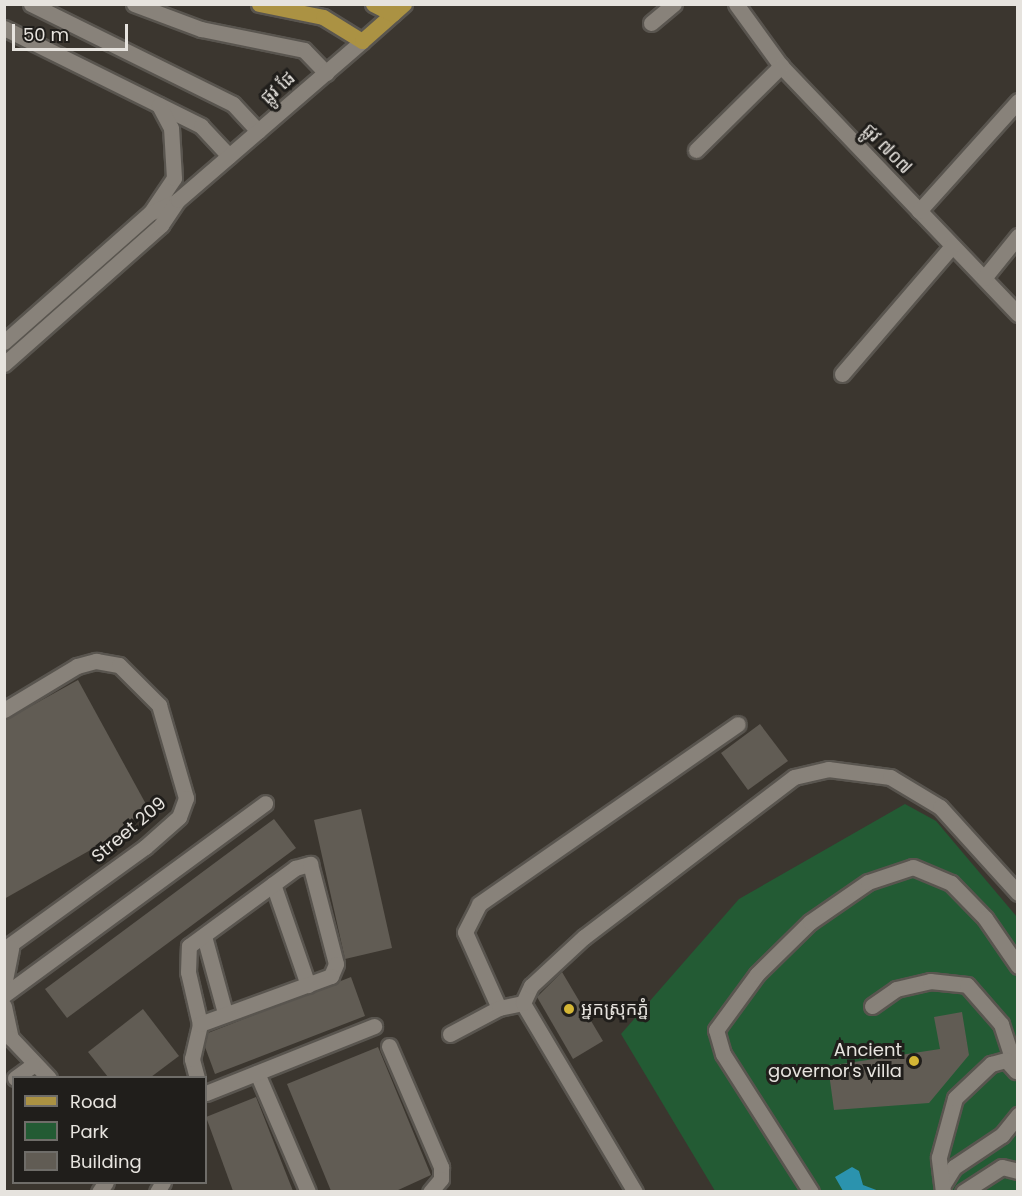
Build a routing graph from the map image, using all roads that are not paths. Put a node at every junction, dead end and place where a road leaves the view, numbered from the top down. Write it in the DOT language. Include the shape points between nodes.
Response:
graph roads {
  1 [pos="32,4"];
  2 [pos="134,4"];
  3 [pos="260,4"];
  4 [pos="373,4"];
  5 [pos="674,4"];
  6 [pos="736,4"];
  7 [pos="398,9"];
  8 [pos="651,23"];
  9 [pos="4,28"];
  10 [pos="362,41"];
  11 [pos="781,66"];
  12 [pos="326,73"];
  13 [pos="1017,101"];
  14 [pos="159,105"];
  15 [pos="258,131"];
  16 [pos="696,150"];
  17 [pos="229,156"];
  18 [pos="178,200"];
  19 [pos="920,211"];
  20 [pos="150,213"];
  21 [pos="1017,236"];
  22 [pos="952,246"];
  23 [pos="984,278"];
  24 [pos="1017,314"];
  25 [pos="4,342"];
  26 [pos="4,364"];
  27 [pos="842,375"];
  28 [pos="4,710"];
  29 [pos="738,724"];
  30 [pos="265,803"];
  31 [pos="273,884"];
  32 [pos="1017,893"];
  33 [pos="204,936"];
  34 [pos="8,948"];
  35 [pos="1017,966"];
  36 [pos="4,985"];
  37 [pos="308,985"];
  38 [pos="4,995"];
  39 [pos="523,1003"];
  40 [pos="4,1006"];
  41 [pos="872,1006"];
  42 [pos="499,1008"];
  43 [pos="225,1013"];
  44 [pos="200,1024"];
  45 [pos="374,1026"];
  46 [pos="450,1034"];
  47 [pos="389,1046"];
  48 [pos="33,1065"];
  49 [pos="257,1073"];
  50 [pos="1017,1075"];
  51 [pos="17,1076"];
  52 [pos="48,1076"];
  53 [pos="197,1076"];
  54 [pos="207,1093"];
  55 [pos="1017,1115"];
  56 [pos="1017,1159"];
  57 [pos="1002,1167"];
  58 [pos="1017,1171"];
  59 [pos="943,1187"];
  60 [pos="308,1191"];
  61 [pos="430,1191"];
  62 [pos="635,1191"];
  63 [pos="811,1191"];
  64 [pos="963,1191"];
  1 -- 15 [label="street" via="233,104"];
  2 -- 12 [label="street" via="201,30 304,50"];
  3 -- 10 [label="main road" via="323,16"];
  4 -- 7 [label="main road"];
  5 -- 8 [label="street"];
  6 -- 11 [label="street, ផ្លូវ ៧០៧"];
  7 -- 10 [label="main road, ផ្លូវ ផែ"];
  9 -- 14 [label="street"];
  10 -- 12 [label="street, ផ្លូវ ផែ"];
  11 -- 16 [label="street"];
  11 -- 19 [label="street, ផ្លូវ ៧០៧"];
  12 -- 15 [label="street, ផ្លូវ ផែ"];
  13 -- 19 [label="street"];
  14 -- 17 [label="street" via="201,126"];
  14 -- 20 [label="street" via="171,129 174,178"];
  15 -- 17 [label="street, ផ្លូវ ផែ"];
  17 -- 18 [label="street, ផ្លូវ ផែ"];
  18 -- 20 [label="street, ផ្លូវ ផែ"];
  18 -- 26 [label="street, ផ្លូវ ផែ" via="161,225"];
  19 -- 22 [label="street, ផ្លូវ ៧០៧"];
  20 -- 25 [label="street, ផ្លូវ ផែ"];
  21 -- 23 [label="street"];
  22 -- 23 [label="street, ផ្លូវ ៧០៧"];
  22 -- 27 [label="street"];
  23 -- 24 [label="street, ផ្លូវ ៧០៧"];
  28 -- 34 [label="street, Street 209" via="77,666 96,661 119,665 159,705 186,798 179,817 162,832"];
  29 -- 42 [label="street" via="479,904 465,932"];
  30 -- 38 [label="street"];
  31 -- 33 [label="street"];
  31 -- 37 [label="street"];
  31 -- 37 [label="street" via="310,864 318,879 336,964 331,976"];
  32 -- 39 [label="street" via="940,807 890,777 828,769 794,777 593,930 531,986"];
  33 -- 43 [label="street"];
  33 -- 44 [label="street" via="189,946 188,972"];
  34 -- 36 [label="street, Street 209"];
  35 -- 63 [label="street" via="985,918 951,883 913,867 868,882 810,922 757,974 716,1030 723,1054"];
  37 -- 43 [label="street"];
  39 -- 42 [label="street"];
  39 -- 62 [label="street"];
  40 -- 48 [label="street" via="11,1038"];
  41 -- 50 [label="street" via="896,989 930,981 968,985 1001,1024"];
  42 -- 46 [label="street"];
  43 -- 44 [label="street"];
  44 -- 53 [label="street" via="192,1059"];
  45 -- 49 [label="street"];
  47 -- 61 [label="street" via="441,1167 441,1179"];
  48 -- 51 [label="street"];
  48 -- 52 [label="street"];
  49 -- 54 [label="street"];
  49 -- 60 [label="street"];
  50 -- 59 [label="street" via="1006,1060 991,1064 955,1098 939,1157"];
  55 -- 59 [label="street" via="1002,1135 954,1167"];
  56 -- 57 [label="street"];
  57 -- 58 [label="street"];
  57 -- 64 [label="street"];
}
